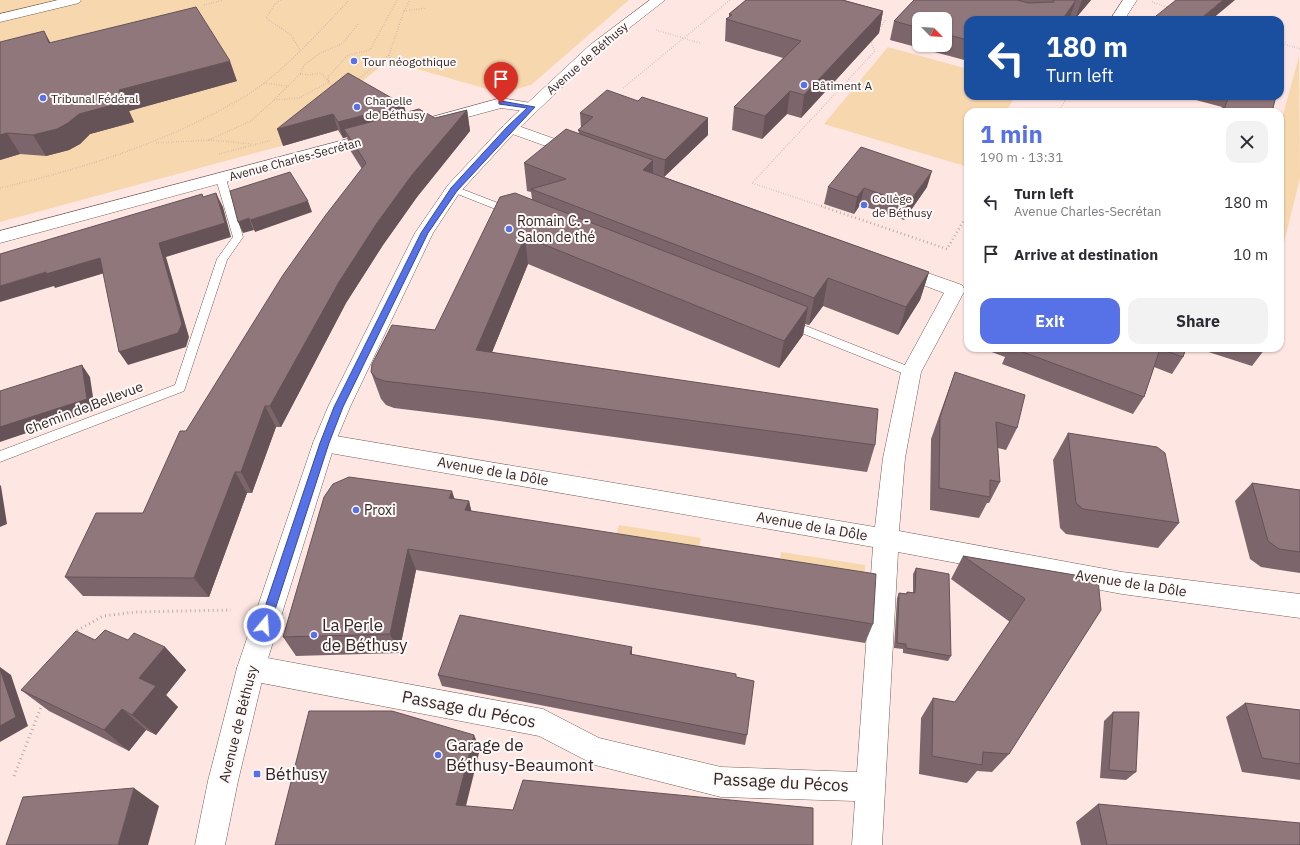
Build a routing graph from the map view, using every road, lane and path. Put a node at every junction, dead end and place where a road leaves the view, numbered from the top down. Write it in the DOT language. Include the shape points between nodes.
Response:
graph roads {
  1 [pos="74,0"];
  2 [pos="223,0"];
  3 [pos="281,0"];
  4 [pos="349,0"];
  5 [pos="397,0"];
  6 [pos="410,0"];
  7 [pos="658,0"];
  8 [pos="730,0"];
  9 [pos="1130,0"];
  10 [pos="1148,0"];
  11 [pos="204,5"];
  12 [pos="426,8"];
  13 [pos="1171,8"];
  14 [pos="404,11"];
  15 [pos="1120,16"];
  16 [pos="0,18"];
  17 [pos="886,18"];
  18 [pos="359,22"];
  19 [pos="656,30"];
  20 [pos="684,38"];
  21 [pos="700,43"];
  22 [pos="1284,44"];
  23 [pos="300,50"];
  24 [pos="1300,50"];
  25 [pos="389,55"];
  26 [pos="391,62"];
  27 [pos="300,74"];
  28 [pos="329,82"];
  29 [pos="264,83"];
  30 [pos="351,84"];
  31 [pos="288,86"];
  32 [pos="623,88"];
  33 [pos="332,92"];
  34 [pos="274,100"];
  35 [pos="532,107"];
  36 [pos="422,124"];
  37 [pos="510,128"];
  38 [pos="393,132"];
  39 [pos="209,140"];
  40 [pos="274,140"];
  41 [pos="153,143"];
  42 [pos="254,144"];
  43 [pos="218,154"];
  44 [pos="592,158"];
  45 [pos="221,179"];
  46 [pos="0,188"];
  47 [pos="454,189"];
  48 [pos="521,216"];
  49 [pos="964,220"];
  50 [pos="0,237"];
  51 [pos="881,263"];
  52 [pos="777,318"];
  53 [pos="911,372"];
  54 [pos="180,388"];
  55 [pos="324,443"];
  56 [pos="0,457"];
  57 [pos="886,539"];
  58 [pos="1300,606"];
  59 [pos="231,610"];
  60 [pos="74,637"];
  61 [pos="251,668"];
  62 [pos="44,698"];
  63 [pos="14,776"];
  64 [pos="870,787"];
  65 [pos="210,845"];
  66 [pos="867,845"];
  1 -- 16 [label="street"];
  2 -- 11 [label="path"];
  3 -- 23 [label="path" via="275,4 266,18 291,35"];
  4 -- 23 [label="path"];
  5 -- 28 [label="path" via="370,50 347,56 328,77"];
  6 -- 14 [label="path"];
  7 -- 35 [label="street, Avenue de Béthusy" via="595,48"];
  8 -- 20 [label="path"];
  9 -- 15 [label="street"];
  10 -- 13 [label="path"];
  12 -- 14 [label="path"];
  14 -- 25 [label="path"];
  17 -- 49 [label="path" via="871,42 875,51 752,183 947,249"];
  18 -- 27 [label="path" via="343,42 304,65"];
  19 -- 20 [label="path"];
  20 -- 21 [label="path"];
  20 -- 32 [label="path"];
  22 -- 24 [label="path"];
  23 -- 29 [label="path"];
  25 -- 26 [label="path"];
  25 -- 30 [label="path"];
  27 -- 28 [label="path" via="321,74"];
  27 -- 31 [label="path"];
  28 -- 33 [label="path"];
  28 -- 34 [label="path" via="299,98"];
  29 -- 31 [label="path"];
  29 -- 41 [label="path" via="199,122"];
  31 -- 34 [label="path"];
  34 -- 39 [label="path" via="251,121"];
  35 -- 36 [label="street" via="501,103"];
  35 -- 37 [label="street, Avenue de Béthusy"];
  37 -- 44 [label="street"];
  37 -- 47 [label="street, Avenue de Béthusy"];
  38 -- 45 [label="street, Avenue Charles-Secrétan"];
  39 -- 41 [label="path"];
  39 -- 42 [label="path"];
  40 -- 42 [label="path"];
  41 -- 46 [label="path" via="66,172"];
  42 -- 43 [label="path"];
  45 -- 50 [label="street, Avenue Charles-Secrétan"];
  45 -- 54 [label="lane, Avenue Charles-Secrétan" via="238,237 222,259"];
  47 -- 48 [label="lane"];
  47 -- 55 [label="street, Avenue de Béthusy" via="424,233"];
  51 -- 53 [label="street" via="955,290"];
  52 -- 53 [label="lane"];
  53 -- 57 [label="street" via="894,458"];
  54 -- 56 [label="lane, Chemin de Bellevue"];
  55 -- 57 [label="street, Avenue de la Dôle"];
  55 -- 61 [label="street, Avenue de Béthusy"];
  57 -- 58 [label="street, Avenue de la Dôle" via="1122,583"];
  57 -- 64 [label="street"];
  59 -- 60 [label="path" via="136,612 103,616 78,630"];
  61 -- 64 [label="street, Passage du Pécos" via="543,723 595,750 721,782"];
  61 -- 65 [label="street, Avenue de Béthusy"];
  62 -- 63 [label="path"];
  64 -- 66 [label="street"];
}
